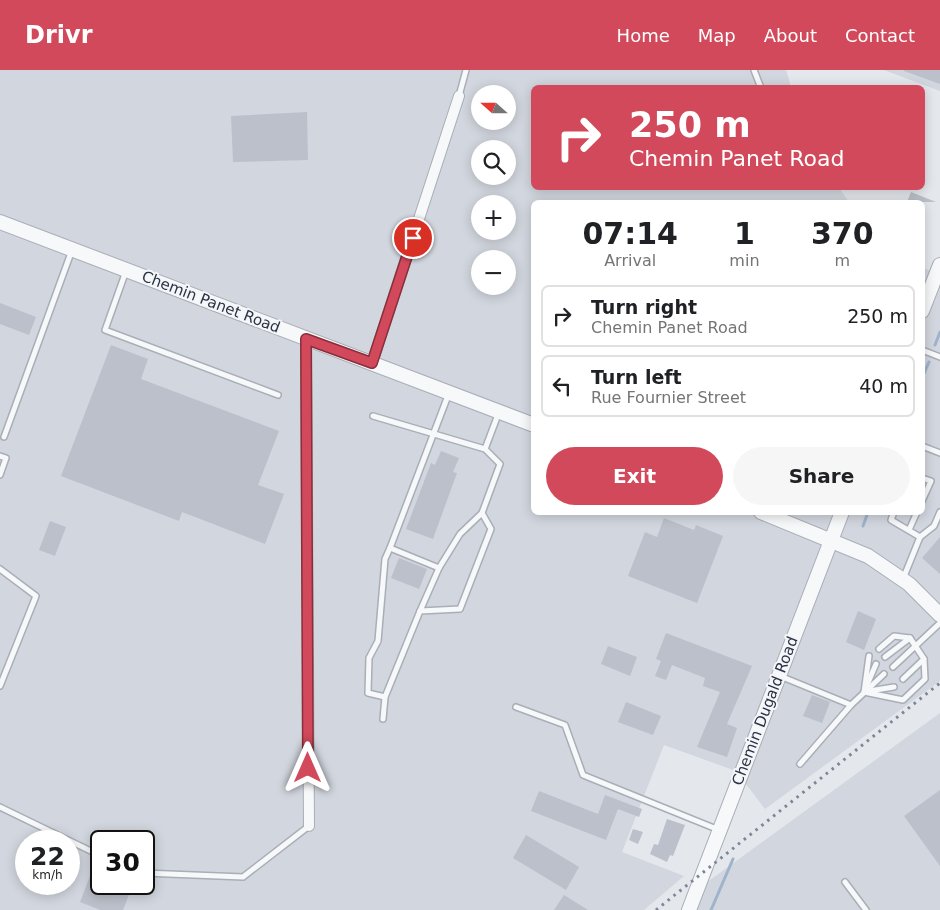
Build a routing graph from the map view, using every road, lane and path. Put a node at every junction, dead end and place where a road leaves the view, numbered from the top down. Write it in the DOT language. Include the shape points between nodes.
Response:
graph roads {
  1 [pos="466,70"];
  2 [pos="754,70"];
  3 [pos="760,85"];
  4 [pos="459,96"];
  5 [pos="0,222"];
  6 [pos="72,250"];
  7 [pos="940,265"];
  8 [pos="126,270"];
  9 [pos="925,303"];
  10 [pos="306,339"];
  11 [pos="925,351"];
  12 [pos="940,357"];
  13 [pos="372,363"];
  14 [pos="449,393"];
  15 [pos="278,395"];
  16 [pos="499,412"];
  17 [pos="373,416"];
  18 [pos="531,424"];
  19 [pos="433,434"];
  20 [pos="4,438"];
  21 [pos="925,447"];
  22 [pos="485,449"];
  23 [pos="940,454"];
  24 [pos="0,456"];
  25 [pos="0,475"];
  26 [pos="925,479"];
  27 [pos="925,494"];
  28 [pos="940,512"];
  29 [pos="482,513"];
  30 [pos="769,515"];
  31 [pos="841,515"];
  32 [pos="893,515"];
  33 [pos="916,515"];
  34 [pos="910,530"];
  35 [pos="920,536"];
  36 [pos="830,539"];
  37 [pos="390,548"];
  38 [pos="438,568"];
  39 [pos="0,569"];
  40 [pos="903,580"];
  41 [pos="420,611"];
  42 [pos="940,614"];
  43 [pos="940,623"];
  44 [pos="910,638"];
  45 [pos="916,647"];
  46 [pos="879,649"];
  47 [pos="869,656"];
  48 [pos="885,657"];
  49 [pos="924,660"];
  50 [pos="876,664"];
  51 [pos="893,667"];
  52 [pos="884,674"];
  53 [pos="779,675"];
  54 [pos="903,679"];
  55 [pos="0,686"];
  56 [pos="894,687"];
  57 [pos="864,692"];
  58 [pos="385,697"];
  59 [pos="851,706"];
  60 [pos="516,707"];
  61 [pos="382,720"];
  62 [pos="800,764"];
  63 [pos="0,807"];
  64 [pos="309,826"];
  65 [pos="720,830"];
  66 [pos="90,851"];
  67 [pos="155,873"];
  68 [pos="845,882"];
  69 [pos="689,910"];
  70 [pos="866,910"];
  1 -- 4 [label="lane"];
  2 -- 3 [label="lane"];
  4 -- 13 [label="street"];
  5 -- 6 [label="street, Chemin Panet Road"];
  6 -- 8 [label="street, Chemin Panet Road"];
  6 -- 20 [label="lane"];
  7 -- 9 [label="street"];
  8 -- 10 [label="street, Chemin Panet Road"];
  8 -- 15 [label="lane" via="105,330"];
  10 -- 13 [label="street, Chemin Panet Road"];
  10 -- 64 [label="street"];
  11 -- 12 [label="lane"];
  13 -- 14 [label="street, Chemin Panet Road"];
  14 -- 16 [label="street, Chemin Panet Road"];
  14 -- 19 [label="lane"];
  16 -- 18 [label="street, Chemin Panet Road"];
  16 -- 22 [label="lane"];
  17 -- 19 [label="lane"];
  19 -- 22 [label="lane"];
  19 -- 37 [label="lane"];
  21 -- 23 [label="lane"];
  22 -- 29 [label="lane" via="500,464"];
  24 -- 25 [label="lane" via="6,458"];
  26 -- 27 [label="lane" via="931,481"];
  28 -- 35 [label="lane" via="934,526"];
  29 -- 38 [label="lane" via="460,534"];
  29 -- 41 [label="lane" via="491,529 460,609"];
  30 -- 36 [label="street"];
  31 -- 36 [label="street, Chemin Dugald Road"];
  32 -- 34 [label="lane" via="891,520"];
  33 -- 34 [label="lane"];
  34 -- 35 [label="lane"];
  35 -- 40 [label="lane"];
  36 -- 40 [label="street" via="868,556"];
  36 -- 53 [label="street, Chemin Dugald Road"];
  37 -- 38 [label="lane"];
  37 -- 58 [label="lane" via="385,559 378,641 369,658 368,693"];
  38 -- 41 [label="lane"];
  39 -- 55 [label="lane" via="36,596"];
  40 -- 42 [label="street"];
  41 -- 58 [label="lane"];
  43 -- 45 [label="lane"];
  44 -- 45 [label="lane"];
  44 -- 46 [label="lane" via="894,636"];
  44 -- 48 [label="lane"];
  45 -- 49 [label="lane"];
  45 -- 51 [label="lane"];
  47 -- 57 [label="lane"];
  49 -- 54 [label="lane"];
  49 -- 57 [label="lane" via="925,679 903,700"];
  50 -- 57 [label="lane"];
  52 -- 57 [label="lane"];
  53 -- 59 [label="lane"];
  53 -- 65 [label="street, Chemin Dugald Road"];
  56 -- 57 [label="lane"];
  57 -- 59 [label="lane"];
  58 -- 61 [label="lane"];
  59 -- 62 [label="lane"];
  60 -- 65 [label="lane" via="565,725 583,775"];
  63 -- 66 [label="lane"];
  64 -- 67 [label="lane" via="243,877"];
  65 -- 69 [label="street, Chemin Dugald Road"];
  68 -- 70 [label="lane"];
}
